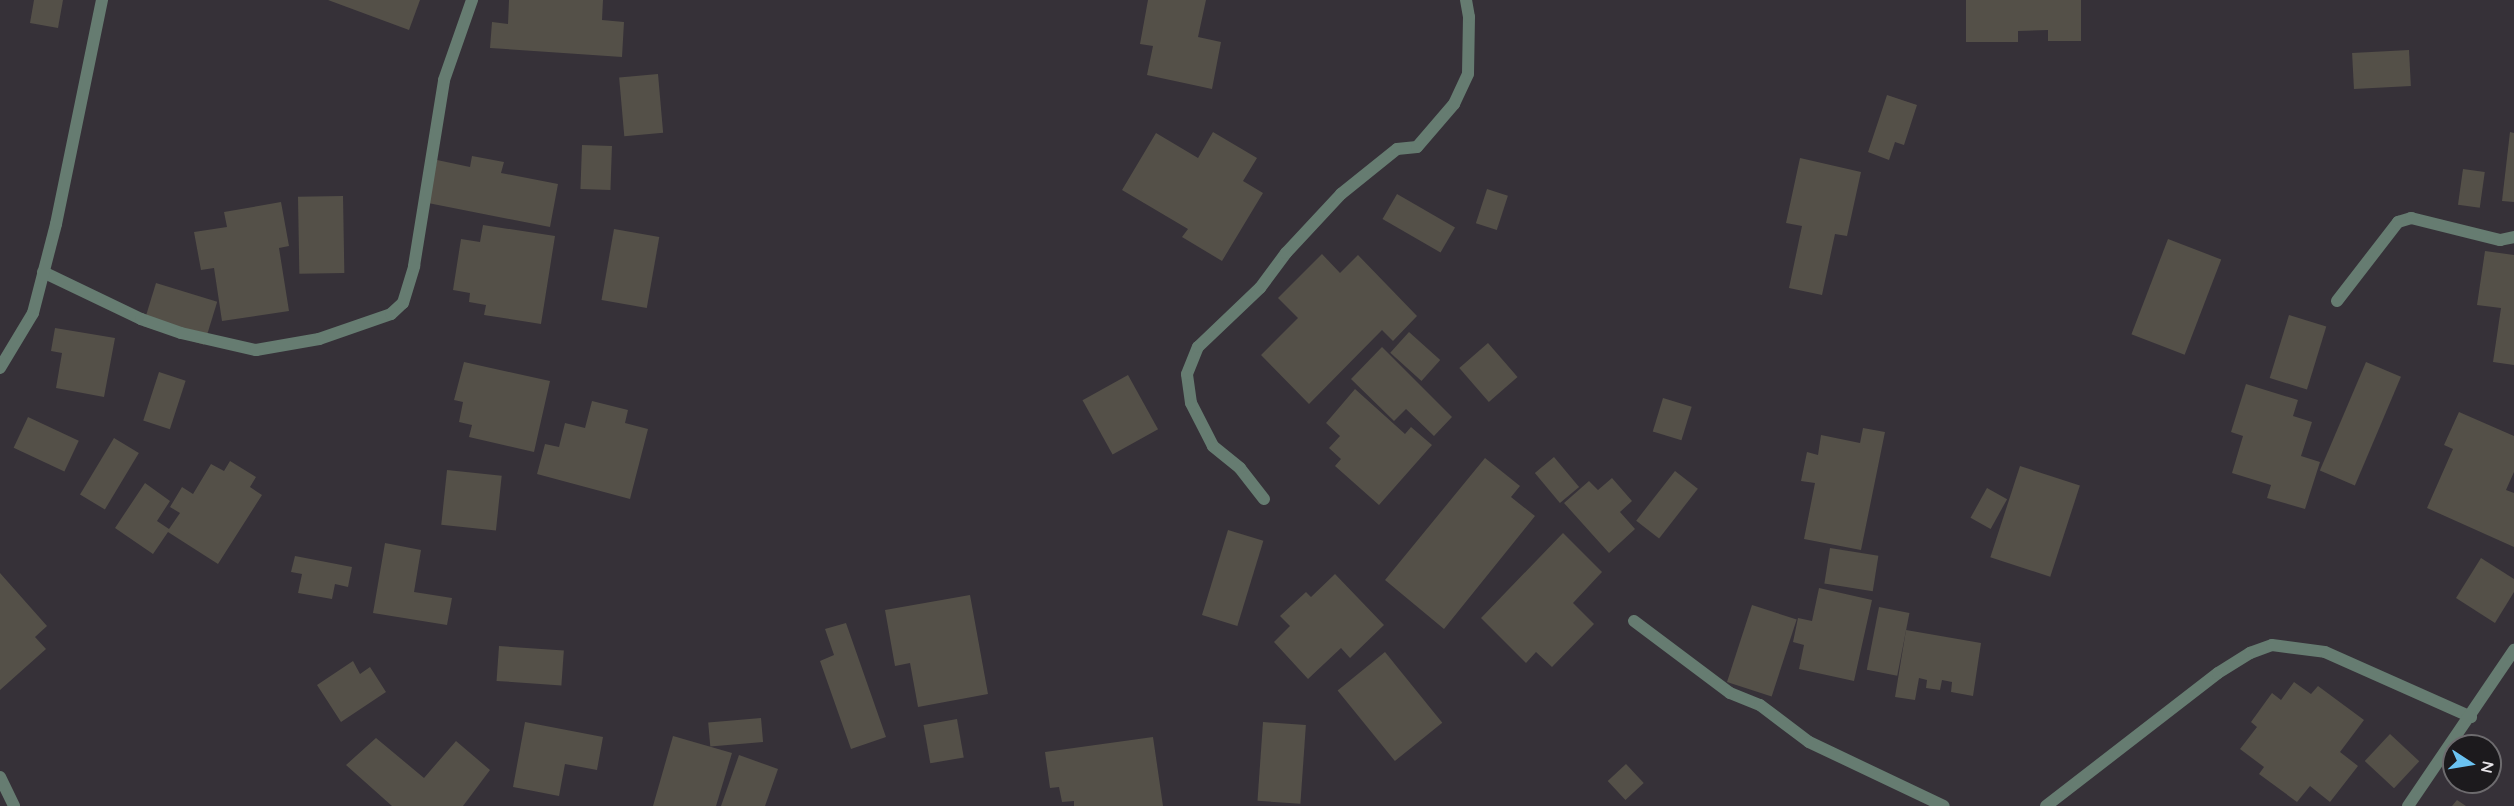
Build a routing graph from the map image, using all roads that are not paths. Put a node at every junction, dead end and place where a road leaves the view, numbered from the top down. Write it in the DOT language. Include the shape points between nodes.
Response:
graph roads {
  1 [pos="102,0"];
  2 [pos="472,0"];
  3 [pos="1466,0"];
  4 [pos="2514,237"];
  5 [pos="43,272"];
  6 [pos="2337,301"];
  7 [pos="0,368"];
  8 [pos="1264,499"];
  9 [pos="1634,621"];
  10 [pos="2514,650"];
  11 [pos="2471,717"];
  12 [pos="0,777"];
  13 [pos="14,806"];
  14 [pos="1944,806"];
  15 [pos="2046,806"];
  16 [pos="2408,806"];
  1 -- 5 [label="street"];
  2 -- 5 [label="street" via="444,80 414,266 403,303 392,314 319,339 256,350 181,333 141,319"];
  3 -- 8 [label="street" via="1468,74 1454,104 1417,147 1397,149 1341,194 1286,253 1260,288 1198,347 1187,374 1191,403 1213,446 1240,468"];
  4 -- 6 [label="street" via="2500,240 2411,218 2398,222"];
  5 -- 7 [label="street" via="33,313"];
  9 -- 14 [label="street" via="1730,693 1760,705 1809,742"];
  10 -- 11 [label="street"];
  11 -- 15 [label="street" via="2325,652 2272,645 2250,652 2218,673"];
  11 -- 16 [label="street"];
  12 -- 13 [label="street"];
}
